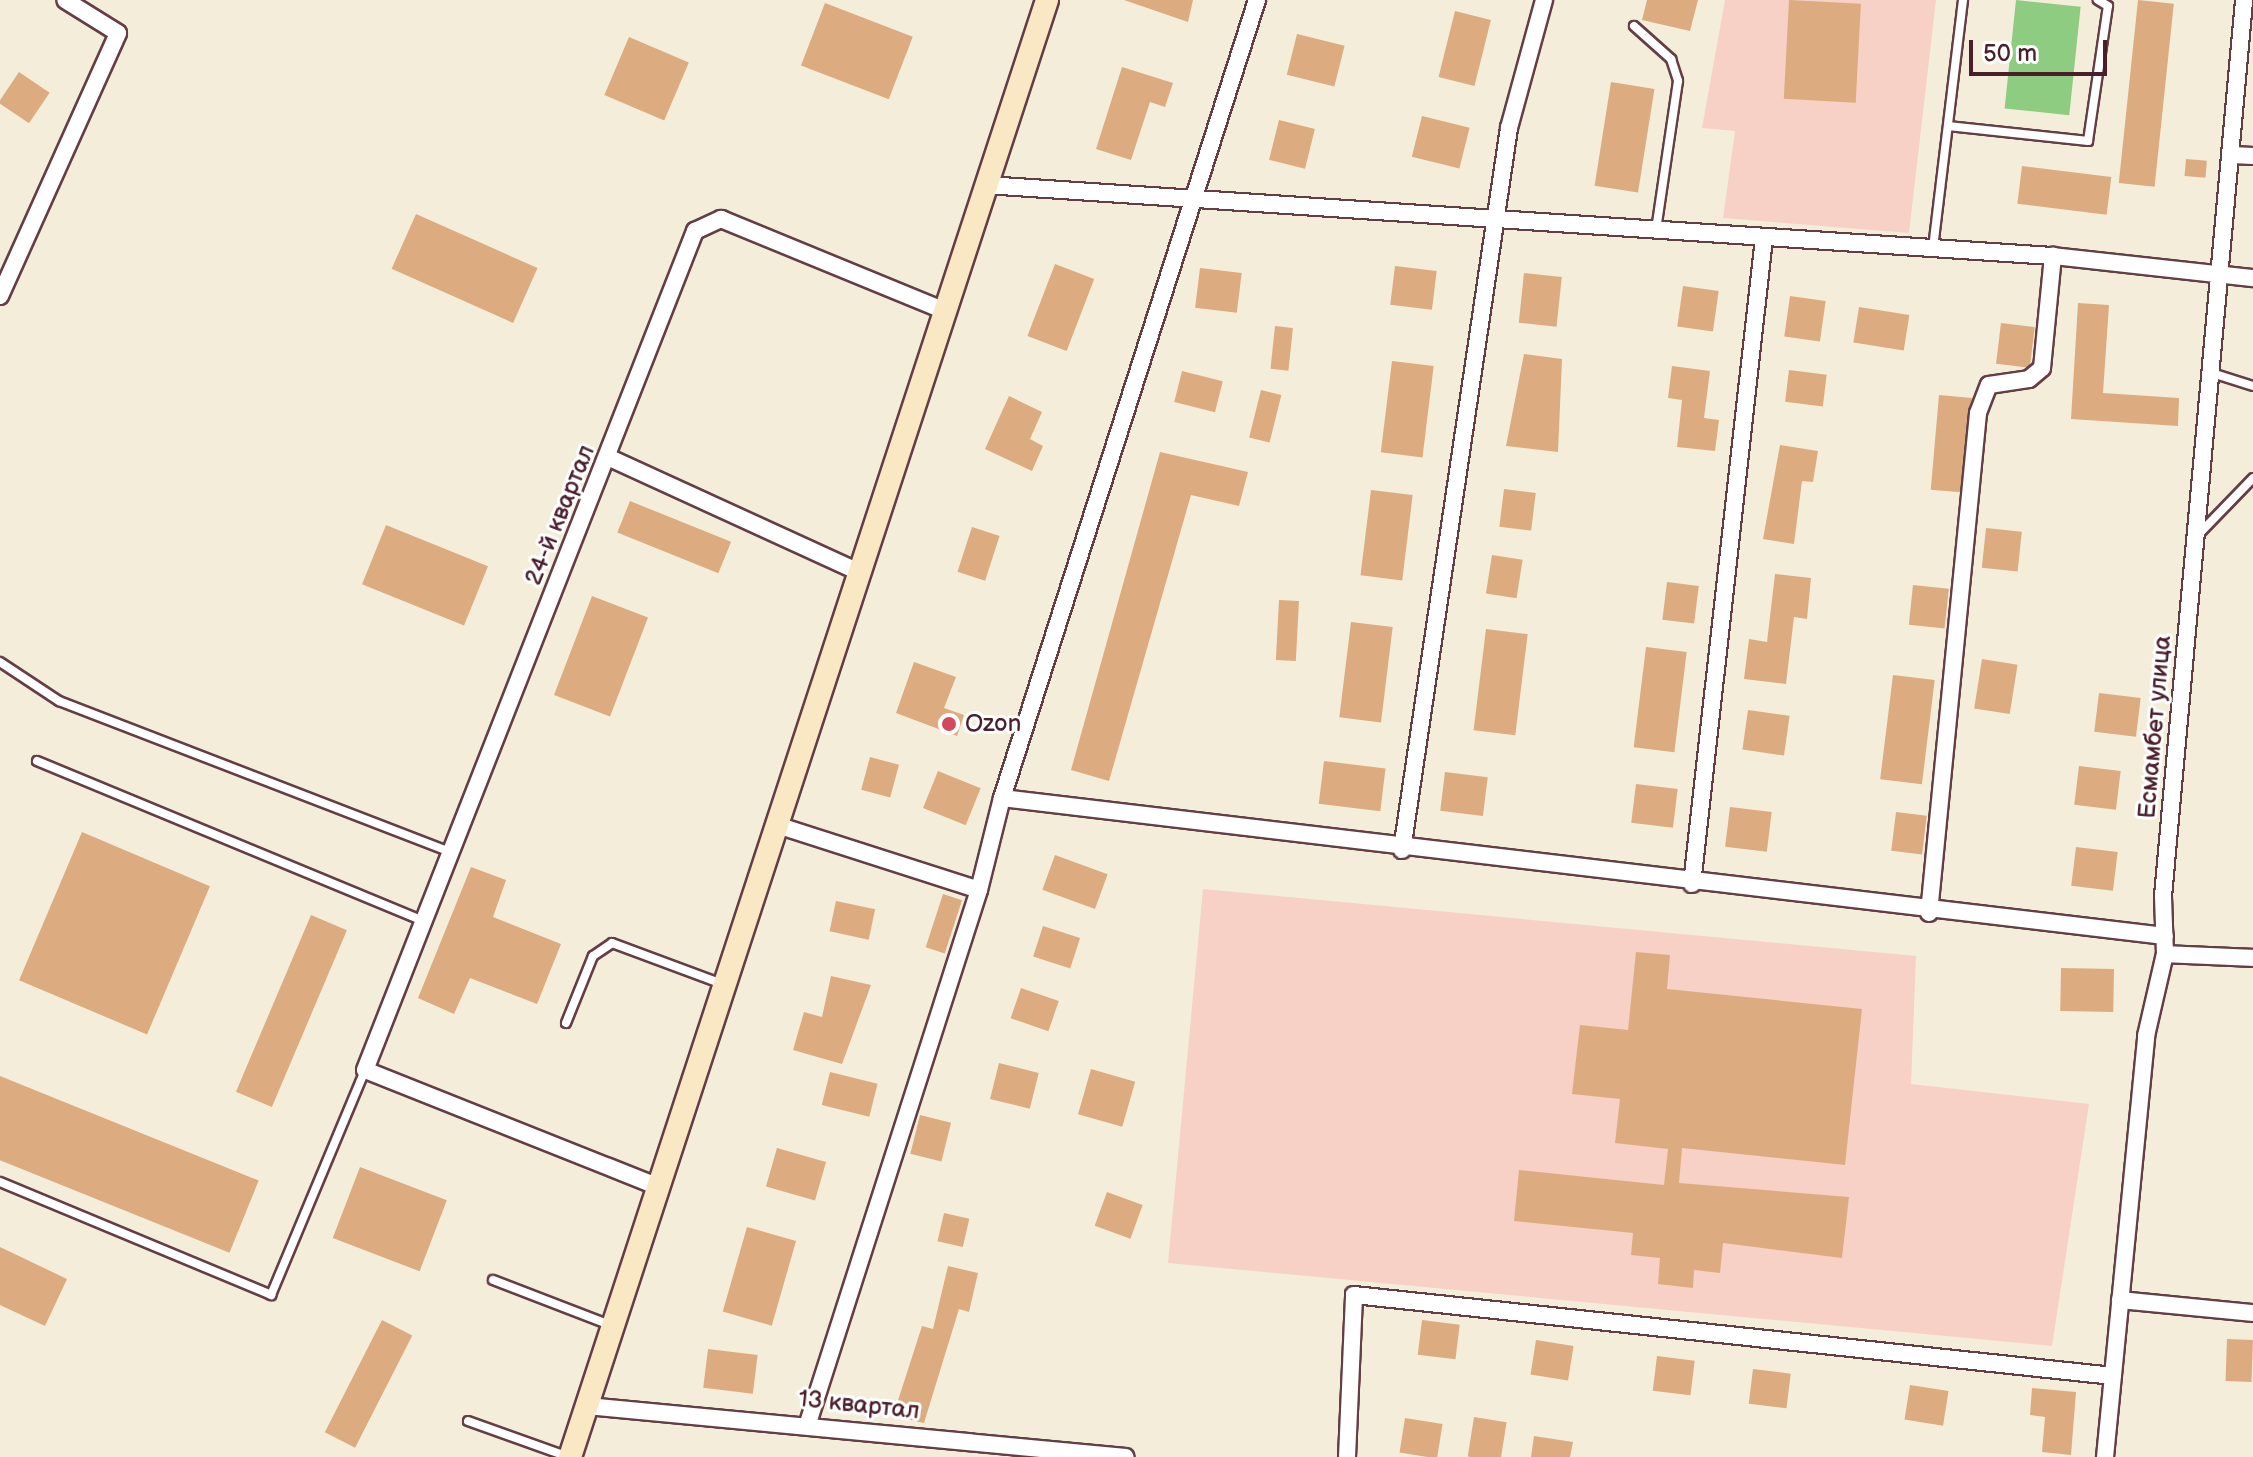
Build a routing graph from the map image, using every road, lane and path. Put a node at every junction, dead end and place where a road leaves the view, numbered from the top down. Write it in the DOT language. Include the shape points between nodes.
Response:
graph roads {
  1 [pos="65,0"];
  2 [pos="1047,0"];
  3 [pos="1257,0"];
  4 [pos="1544,0"];
  5 [pos="1963,0"];
  6 [pos="2098,0"];
  7 [pos="2244,0"];
  8 [pos="1634,26"];
  9 [pos="1948,126"];
  10 [pos="2232,155"];
  11 [pos="2253,156"];
  12 [pos="986,185"];
  13 [pos="1191,202"];
  14 [pos="1496,219"];
  15 [pos="1656,230"];
  16 [pos="1764,238"];
  17 [pos="1933,249"];
  18 [pos="2053,256"];
  19 [pos="2221,277"];
  20 [pos="2253,278"];
  21 [pos="1,293"];
  22 [pos="945,311"];
  23 [pos="2212,373"];
  24 [pos="2253,386"];
  25 [pos="610,458"];
  26 [pos="2253,478"];
  27 [pos="2197,536"];
  28 [pos="861,573"];
  29 [pos="0,662"];
  30 [pos="37,761"];
  31 [pos="1002,798"];
  32 [pos="780,826"];
  33 [pos="1402,850"];
  34 [pos="448,851"];
  35 [pos="1692,884"];
  36 [pos="979,890"];
  37 [pos="1929,913"];
  38 [pos="420,920"];
  39 [pos="2165,936"];
  40 [pos="2165,954"];
  41 [pos="2253,958"];
  42 [pos="726,986"];
  43 [pos="566,1023"];
  44 [pos="365,1070"];
  45 [pos="0,1182"];
  46 [pos="659,1187"];
  47 [pos="493,1280"];
  48 [pos="2120,1300"];
  49 [pos="2253,1313"];
  50 [pos="614,1326"];
  51 [pos="2113,1376"];
  52 [pos="587,1406"];
  53 [pos="468,1421"];
  54 [pos="808,1423"];
  55 [pos="570,1457"];
  56 [pos="1126,1457"];
  57 [pos="1347,1457"];
  58 [pos="2105,1457"];
  1 -- 21 [label="street" via="118,33"];
  2 -- 12 [label="street"];
  3 -- 13 [label="street"];
  4 -- 14 [label="street" via="1509,128"];
  5 -- 9 [label="lane"];
  6 -- 9 [label="lane" via="2108,6 2088,141"];
  7 -- 10 [label="street, Есмамбет улица"];
  8 -- 15 [label="lane" via="1671,59 1678,81"];
  9 -- 17 [label="lane"];
  10 -- 11 [label="street"];
  10 -- 19 [label="street, Есмамбет улица"];
  12 -- 13 [label="street"];
  12 -- 22 [label="street"];
  13 -- 14 [label="street"];
  13 -- 31 [label="street"];
  14 -- 15 [label="street"];
  14 -- 33 [label="street"];
  15 -- 16 [label="street"];
  16 -- 17 [label="street"];
  16 -- 35 [label="street"];
  17 -- 18 [label="street"];
  18 -- 19 [label="street"];
  18 -- 37 [label="street" via="2042,368 2029,379 1989,385 1978,413"];
  19 -- 20 [label="street"];
  19 -- 23 [label="street, Есмамбет улица"];
  22 -- 25 [label="street, 24-й квартал" via="721,219 704,222"];
  22 -- 28 [label="street"];
  23 -- 24 [label="lane"];
  23 -- 27 [label="street, Есмамбет улица"];
  25 -- 28 [label="street"];
  25 -- 34 [label="street, 24-й квартал"];
  26 -- 27 [label="lane"];
  27 -- 39 [label="street, Есмамбет улица"];
  28 -- 32 [label="street"];
  29 -- 34 [label="lane" via="59,701"];
  30 -- 38 [label="lane"];
  31 -- 33 [label="street"];
  31 -- 36 [label="street"];
  32 -- 36 [label="street"];
  32 -- 42 [label="street"];
  33 -- 35 [label="street"];
  34 -- 38 [label="street, 24-й квартал"];
  35 -- 37 [label="street"];
  36 -- 54 [label="street"];
  37 -- 39 [label="street"];
  38 -- 44 [label="street, 24-й квартал"];
  39 -- 40 [label="street, Есмамбет улица"];
  40 -- 41 [label="street"];
  40 -- 48 [label="street, Есмамбет улица" via="2146,1036"];
  42 -- 43 [label="lane" via="612,943 593,956"];
  42 -- 46 [label="street"];
  44 -- 45 [label="lane" via="271,1295"];
  44 -- 46 [label="street"];
  46 -- 50 [label="street"];
  47 -- 50 [label="lane"];
  48 -- 49 [label="street"];
  48 -- 51 [label="street, Есмамбет улица"];
  50 -- 52 [label="street"];
  51 -- 57 [label="street" via="1354,1295"];
  51 -- 58 [label="street, Есмамбет улица"];
  52 -- 54 [label="street, 13 квартал"];
  52 -- 55 [label="street"];
  53 -- 55 [label="lane"];
  54 -- 56 [label="street, 13 квартал"];
}
